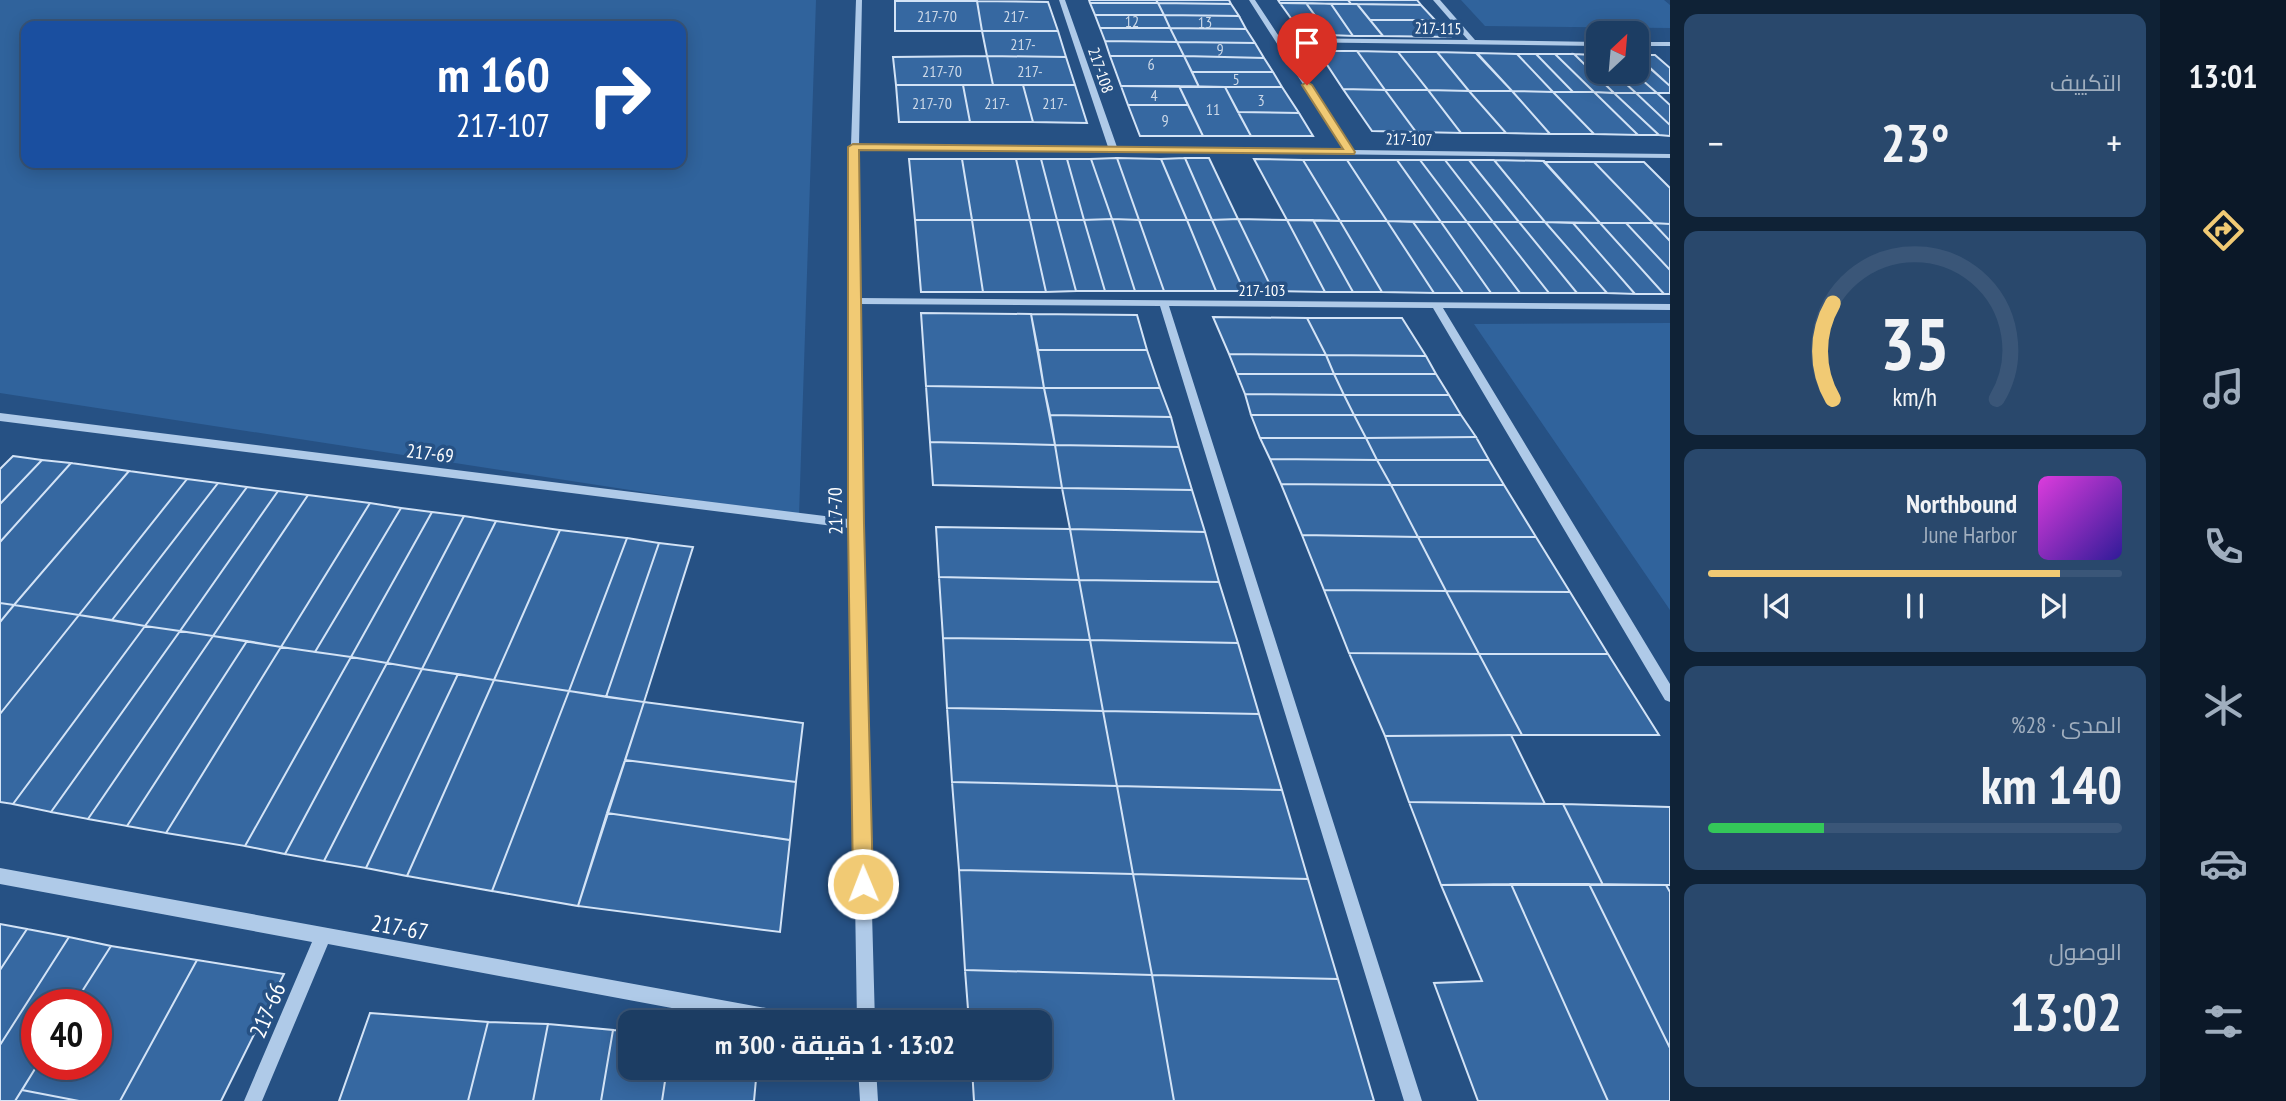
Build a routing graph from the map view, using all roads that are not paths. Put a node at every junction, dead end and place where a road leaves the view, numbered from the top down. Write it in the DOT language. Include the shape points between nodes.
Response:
graph roads {
  1 [pos="859,0"];
  2 [pos="1062,0"];
  3 [pos="1252,0"];
  4 [pos="1436,0"];
  5 [pos="1279,40"];
  6 [pos="1473,42"];
  7 [pos="1586,44"];
  8 [pos="1649,44"];
  9 [pos="1670,44"];
  10 [pos="853,147"];
  11 [pos="1113,149"];
  12 [pos="1350,152"];
  13 [pos="1660,156"];
  14 [pos="1670,156"];
  15 [pos="1670,166"];
  16 [pos="854,301"];
  17 [pos="1164,305"];
  18 [pos="1437,306"];
  19 [pos="1670,307"];
  20 [pos="0,417"];
  21 [pos="856,524"];
  22 [pos="1670,696"];
  23 [pos="0,876"];
  24 [pos="323,936"];
  25 [pos="727,1010"];
  26 [pos="866,1010"];
  27 [pos="868,1080"];
  28 [pos="253,1101"];
  29 [pos="869,1101"];
  30 [pos="1413,1101"];
  1 -- 10 [label="street, 217-70"];
  2 -- 11 [label="street, 217-108"];
  3 -- 5 [label="street"];
  4 -- 6 [label="street"];
  5 -- 6 [label="street, 217-115"];
  5 -- 12 [label="street"];
  6 -- 7 [label="street, 217-115"];
  8 -- 9 [label="street"];
  10 -- 11 [label="street, 217-107"];
  10 -- 16 [label="street, 217-70"];
  11 -- 12 [label="street, 217-107"];
  12 -- 13 [label="street, 217-107"];
  13 -- 14 [label="street, 217-107"];
  13 -- 15 [label="street"];
  16 -- 17 [label="street, 217-103"];
  16 -- 21 [label="street, 217-70"];
  17 -- 18 [label="street, 217-103"];
  17 -- 30 [label="street"];
  18 -- 19 [label="street, 217-103"];
  18 -- 22 [label="street"];
  20 -- 21 [label="street, 217-69"];
  21 -- 26 [label="street, 217-70"];
  23 -- 24 [label="street, 217-67"];
  24 -- 25 [label="street, 217-67"];
  24 -- 28 [label="street, 217-66"];
  27 -- 29 [label="street"];
}
